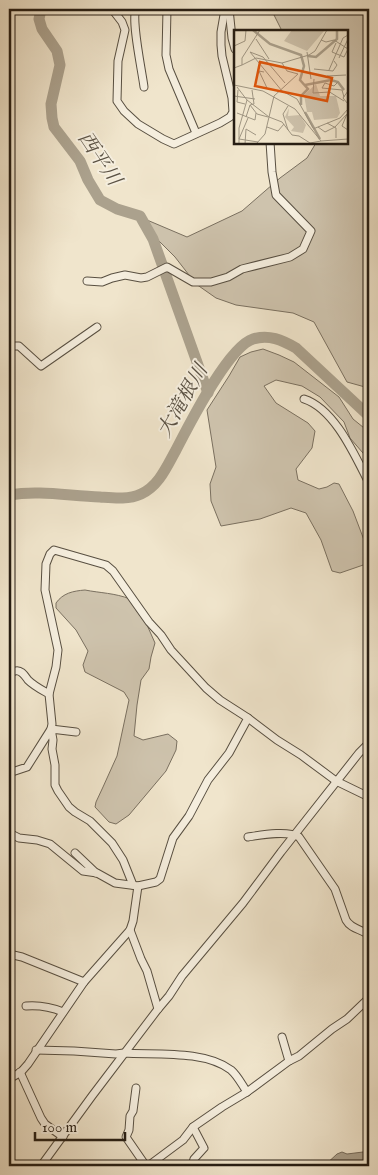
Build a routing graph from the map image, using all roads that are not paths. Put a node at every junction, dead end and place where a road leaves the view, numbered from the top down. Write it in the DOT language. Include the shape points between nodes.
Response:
graph roads {
  1 [pos="112,9"];
  2 [pos="136,9"];
  3 [pos="167,9"];
  4 [pos="225,9"];
  5 [pos="229,9"];
  6 [pos="234,43"];
  7 [pos="144,87"];
  8 [pos="196,133"];
  9 [pos="270,144"];
  10 [pos="87,281"];
  11 [pos="96,326"];
  12 [pos="9,346"];
  13 [pos="304,399"];
  14 [pos="369,483"];
  15 [pos="9,676"];
  16 [pos="49,694"];
  17 [pos="248,718"];
  18 [pos="52,728"];
  19 [pos="76,732"];
  20 [pos="369,743"];
  21 [pos="9,773"];
  22 [pos="336,781"];
  23 [pos="369,797"];
  24 [pos="9,833"];
  25 [pos="295,835"];
  26 [pos="248,837"];
  27 [pos="75,853"];
  28 [pos="97,873"];
  29 [pos="136,886"];
  30 [pos="130,930"];
  31 [pos="369,935"];
  32 [pos="9,954"];
  33 [pos="84,982"];
  34 [pos="369,998"];
  35 [pos="26,1006"];
  36 [pos="158,1009"];
  37 [pos="63,1012"];
  38 [pos="282,1036"];
  39 [pos="36,1050"];
  40 [pos="124,1053"];
  41 [pos="289,1061"];
  42 [pos="20,1072"];
  43 [pos="9,1079"];
  44 [pos="136,1088"];
  45 [pos="247,1092"];
  46 [pos="193,1127"];
  47 [pos="63,1137"];
  48 [pos="41,1166"];
  49 [pos="147,1166"];
  50 [pos="192,1166"];
  1 -- 8 [label="street" via="125,30 118,61 117,100 124,111 138,124 174,144"];
  2 -- 7 [label="street"];
  3 -- 8 [label="street" via="166,55 169,69"];
  4 -- 8 [label="street" via="221,45 233,112 220,123"];
  5 -- 6 [label="street"];
  9 -- 10 [label="street" via="276,195 311,231 303,250 211,282 193,282 167,267 147,277 125,275 102,282"];
  11 -- 12 [label="street" via="41,366 18,346"];
  13 -- 14 [label="street" via="333,420"];
  15 -- 16 [label="street" via="16,670 22,672 29,681"];
  16 -- 17 [label="street" via="58,650 45,590 46,564 54,550 106,565 113,571 193,676 220,700"];
  16 -- 18 [label="street"];
  17 -- 22 [label="street"];
  17 -- 29 [label="street" via="230,752 208,780 173,838 160,879"];
  18 -- 19 [label="street"];
  18 -- 21 [label="street" via="27,767"];
  18 -- 29 [label="street" via="58,791 69,807 90,821 112,843"];
  20 -- 22 [label="street"];
  22 -- 23 [label="street"];
  22 -- 25 [label="street"];
  24 -- 28 [label="street" via="50,844 83,870"];
  25 -- 26 [label="street"];
  25 -- 31 [label="street" via="335,889 348,924"];
  25 -- 36 [label="street"];
  27 -- 28 [label="street"];
  28 -- 29 [label="street" via="114,883"];
  29 -- 30 [label="street"];
  30 -- 33 [label="street"];
  30 -- 36 [label="street"];
  32 -- 33 [label="street"];
  33 -- 37 [label="street"];
  34 -- 41 [label="street" via="347,1019"];
  35 -- 37 [label="street" via="44,1006"];
  36 -- 40 [label="street"];
  37 -- 39 [label="street"];
  38 -- 41 [label="street"];
  39 -- 40 [label="street"];
  39 -- 42 [label="street"];
  40 -- 45 [label="street" via="185,1055 217,1062 237,1076"];
  40 -- 47 [label="street"];
  41 -- 45 [label="street"];
  42 -- 43 [label="street"];
  42 -- 47 [label="street" via="41,1118"];
  44 -- 49 [label="street" via="126,1137"];
  45 -- 46 [label="street"];
  46 -- 49 [label="street" via="182,1140"];
  46 -- 50 [label="street" via="204,1148"];
  47 -- 48 [label="street"];
}
